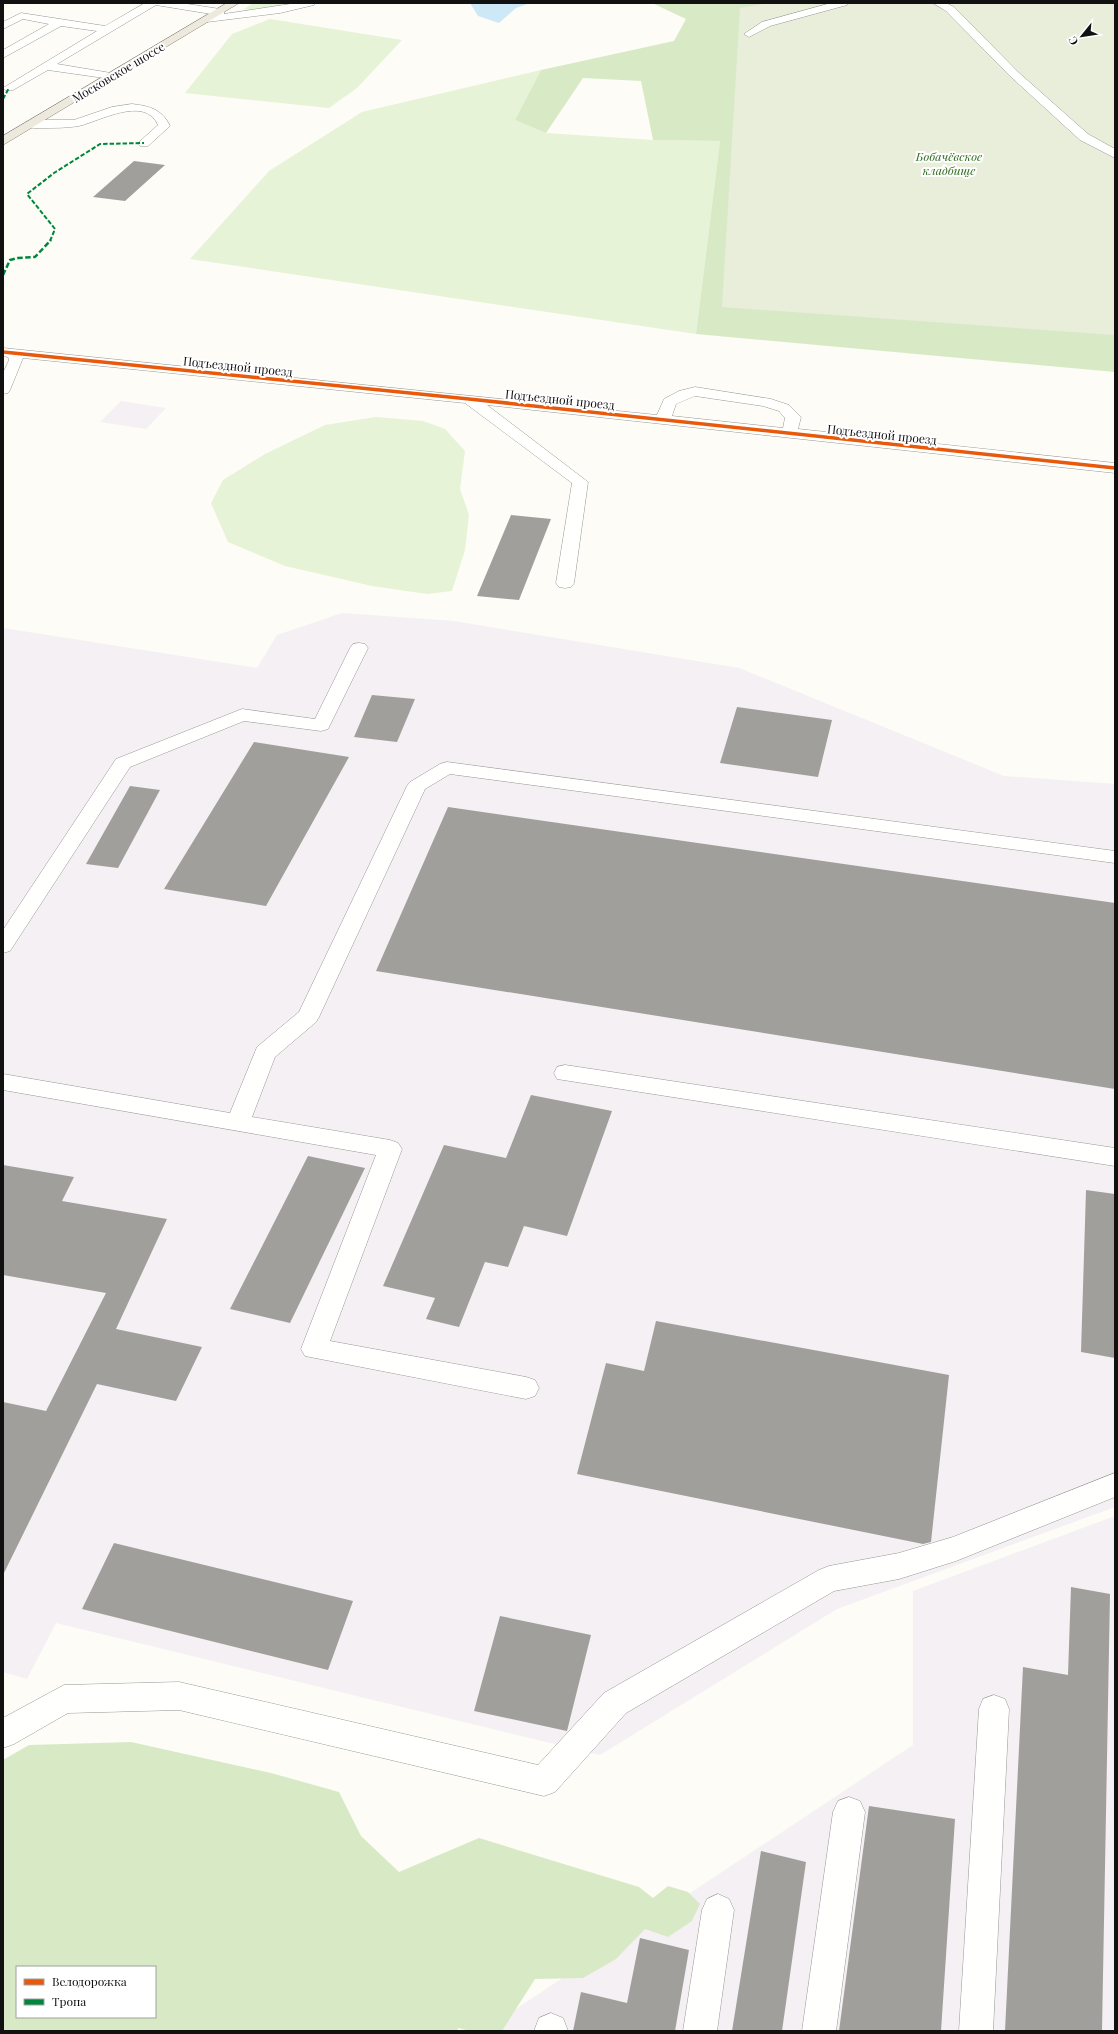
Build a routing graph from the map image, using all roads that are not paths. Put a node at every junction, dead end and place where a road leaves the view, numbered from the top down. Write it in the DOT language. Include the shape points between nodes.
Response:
graph roads {
  1 [pos="152,3"];
  2 [pos="160,3"];
  3 [pos="234,3"];
  4 [pos="310,3"];
  5 [pos="844,3"];
  6 [pos="938,3"];
  7 [pos="220,12"];
  8 [pos="207,19"];
  9 [pos="60,22"];
  10 [pos="3,26"];
  11 [pos="108,30"];
  12 [pos="749,34"];
  13 [pos="3,55"];
  14 [pos="46,66"];
  15 [pos="111,76"];
  16 [pos="9,88"];
  17 [pos="31,124"];
  18 [pos="3,141"];
  19 [pos="144,143"];
  20 [pos="1115,154"];
  21 [pos="9,353"];
  22 [pos="3,390"];
  23 [pos="469,399"];
  24 [pos="663,421"];
  25 [pos="788,434"];
  26 [pos="1115,462"];
  27 [pos="1080,465"];
  28 [pos="1115,468"];
  29 [pos="565,583"];
  30 [pos="359,648"];
  31 [pos="1115,857"];
  32 [pos="3,946"];
  33 [pos="565,1073"];
  34 [pos="3,1082"];
  35 [pos="238,1123"];
  36 [pos="1115,1157"];
  37 [pos="526,1388"];
  38 [pos="1115,1485"];
  39 [pos="994,1709"];
  40 [pos="3,1734"];
  41 [pos="849,1812"];
  42 [pos="718,1910"];
  43 [pos="700,2031"];
  44 [pos="819,2031"];
  45 [pos="976,2031"];
  1 -- 11 [label="street"];
  2 -- 7 [label="street"];
  3 -- 7 [label="main road, Московское шоссе"];
  4 -- 8 [label="street" via="280,10"];
  5 -- 12 [label="street" via="766,24"];
  6 -- 20 [label="street" via="950,9 1014,74 1084,137"];
  7 -- 8 [label="main road, Московское шоссе"];
  8 -- 15 [label="main road, Московское шоссе"];
  9 -- 10 [label="street" via="21,16"];
  9 -- 11 [label="street"];
  9 -- 13 [label="street"];
  11 -- 14 [label="street"];
  14 -- 15 [label="street"];
  14 -- 16 [label="street"];
  15 -- 17 [label="main road, Московское шоссе"];
  17 -- 18 [label="main road, Московское шоссе"];
  17 -- 19 [label="street" via="66,125 82,122 122,107 152,110 164,126"];
  21 -- 22 [label="street" via="16,360"];
  21 -- 23 [label="street, Подъездной проезд"];
  23 -- 24 [label="street, Подъездной проезд"];
  23 -- 29 [label="street" via="580,482"];
  24 -- 25 [label="street, Подъездной проезд"];
  24 -- 25 [label="street" via="669,402 695,391 766,402 784,408 793,417"];
  25 -- 27 [label="street, Подъездной проезд"];
  26 -- 27 [label="street"];
  27 -- 28 [label="street, Подъездной проезд"];
  30 -- 32 [label="street" via="321,725 242,716 123,763"];
  31 -- 35 [label="street" via="447,768 417,786 308,1018 266,1053"];
  33 -- 36 [label="street"];
  34 -- 35 [label="street"];
  35 -- 37 [label="street" via="390,1149 314,1348"];
  38 -- 40 [label="street" via="956,1549 899,1566 829,1579 615,1703 544,1782 179,1696 64,1699"];
  39 -- 45 [label="street"];
  41 -- 44 [label="street"];
  42 -- 43 [label="street"];
}
